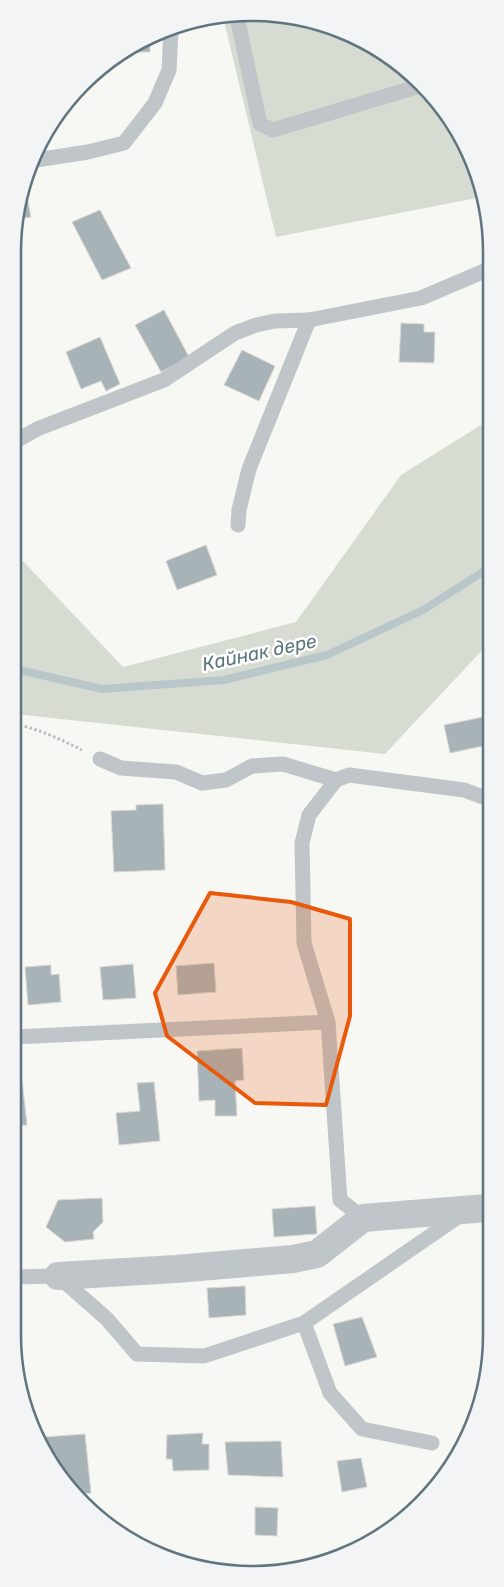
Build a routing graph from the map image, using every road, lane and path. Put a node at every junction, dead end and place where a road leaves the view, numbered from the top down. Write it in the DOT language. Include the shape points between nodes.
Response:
graph roads {
  1 [pos="238,22"];
  2 [pos="171,36"];
  3 [pos="414,88"];
  4 [pos="41,159"];
  5 [pos="483,272"];
  6 [pos="309,320"];
  7 [pos="21,438"];
  8 [pos="238,525"];
  9 [pos="21,725"];
  10 [pos="100,760"];
  11 [pos="336,780"];
  12 [pos="483,797"];
  13 [pos="328,1022"];
  14 [pos="21,1037"];
  15 [pos="477,1209"];
  16 [pos="363,1218"];
  17 [pos="58,1276"];
  18 [pos="21,1277"];
  19 [pos="304,1323"];
  20 [pos="432,1443"];
  1 -- 3 [label="lane" via="260,124 273,130"];
  2 -- 4 [label="lane" via="169,70 156,103 124,143"];
  5 -- 6 [label="lane" via="421,298"];
  6 -- 7 [label="lane" via="275,321 235,333 164,380"];
  6 -- 8 [label="lane" via="249,469"];
  9 -- 10 [label="path" via="56,737"];
  10 -- 11 [label="lane" via="121,768 176,772 202,783 226,780 252,766 283,764"];
  11 -- 12 [label="lane" via="349,775 402,781 464,790"];
  11 -- 13 [label="lane" via="309,814 302,843 304,943"];
  13 -- 14 [label="lane"];
  13 -- 16 [label="lane" via="340,1200"];
  15 -- 16 [label="street"];
  15 -- 19 [label="lane"];
  16 -- 17 [label="street" via="317,1254 293,1259"];
  17 -- 18 [label="lane"];
  17 -- 19 [label="lane" via="108,1319 137,1354 204,1356"];
  19 -- 20 [label="lane" via="330,1393 362,1429"];
}
